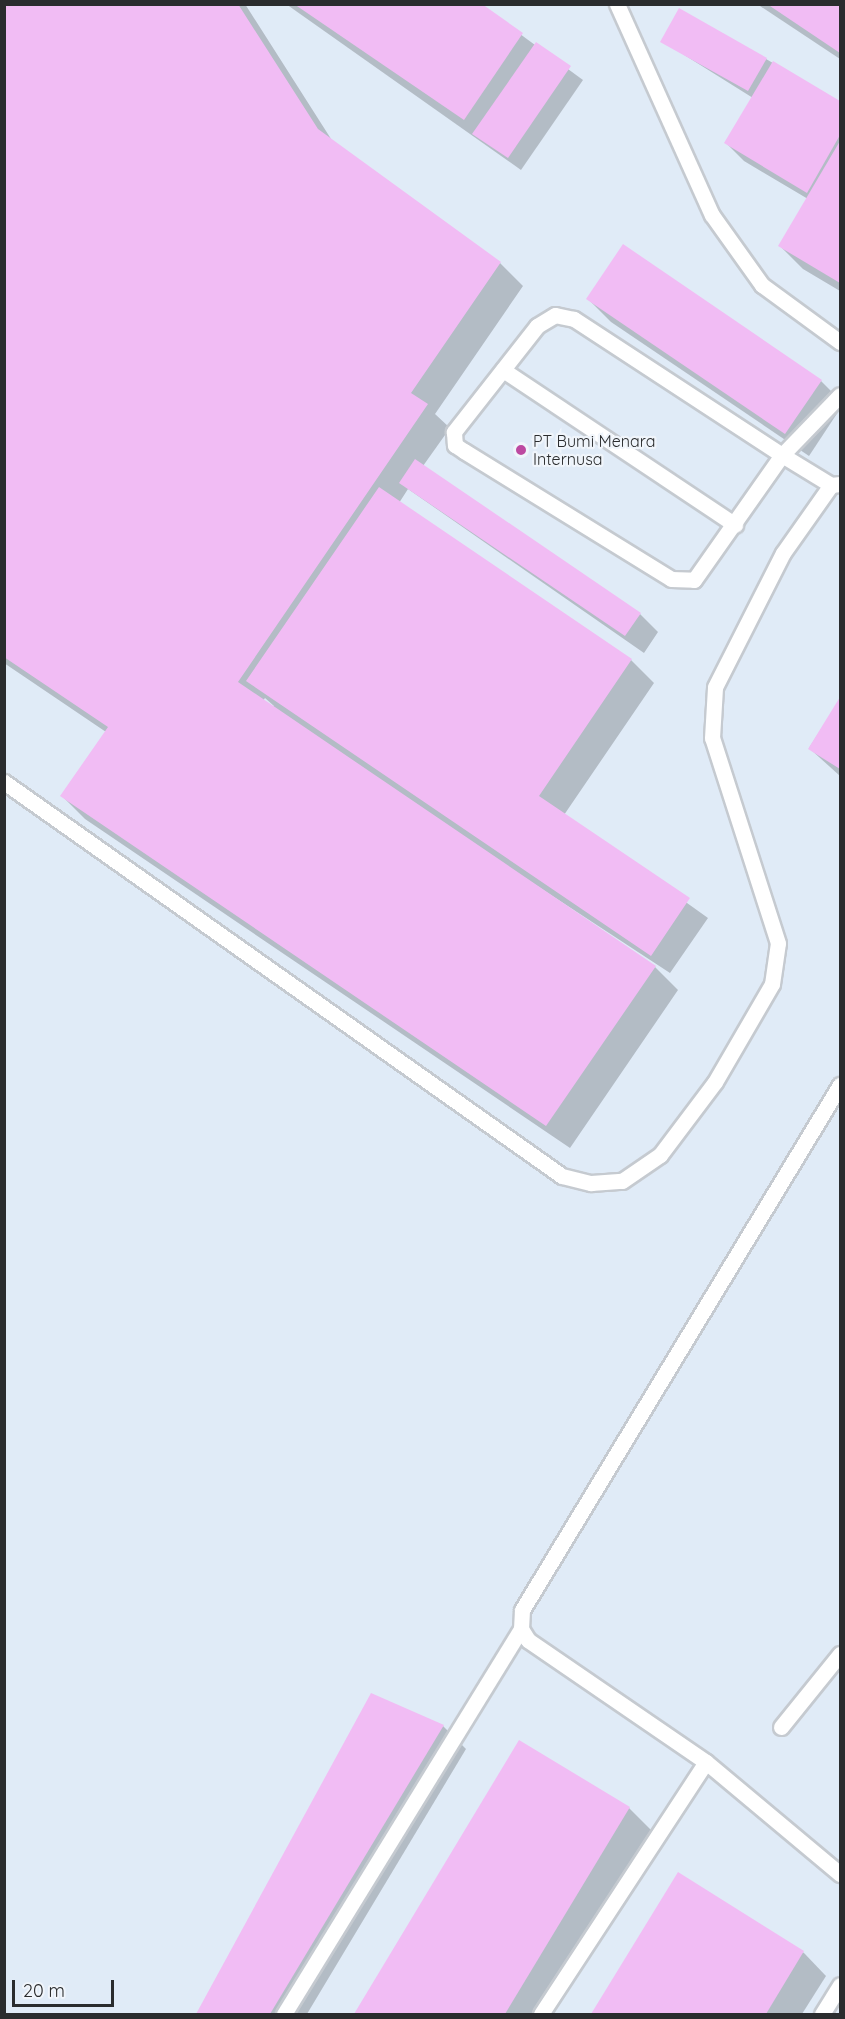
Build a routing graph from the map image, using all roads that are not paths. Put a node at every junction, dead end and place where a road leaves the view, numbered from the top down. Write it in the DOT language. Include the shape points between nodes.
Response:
graph roads {
  1 [pos="617,4"];
  2 [pos="840,342"];
  3 [pos="503,370"];
  4 [pos="840,395"];
  5 [pos="782,456"];
  6 [pos="836,485"];
  7 [pos="735,525"];
  8 [pos="4,782"];
  9 [pos="840,1085"];
  10 [pos="521,1629"];
  11 [pos="840,1654"];
  12 [pos="781,1727"];
  13 [pos="706,1762"];
  14 [pos="840,1874"];
  15 [pos="840,1985"];
  16 [pos="284,2014"];
  17 [pos="541,2014"];
  18 [pos="822,2014"];
  1 -- 2 [label="lane" via="712,215 762,285"];
  3 -- 5 [label="lane" via="537,326 555,315 574,319"];
  3 -- 7 [label="lane"];
  3 -- 7 [label="lane" via="454,432 455,445 671,579 694,580"];
  4 -- 5 [label="lane"];
  5 -- 6 [label="lane"];
  5 -- 7 [label="lane"];
  6 -- 8 [label="lane" via="748,613 715,687 712,738 778,943 772,984 715,1082 660,1155 622,1181 591,1183 562,1176"];
  9 -- 10 [label="lane" via="528,1596"];
  10 -- 13 [label="lane" via="528,1640"];
  10 -- 16 [label="lane"];
  11 -- 12 [label="lane"];
  13 -- 14 [label="lane"];
  13 -- 17 [label="lane"];
  15 -- 18 [label="lane"];
}
